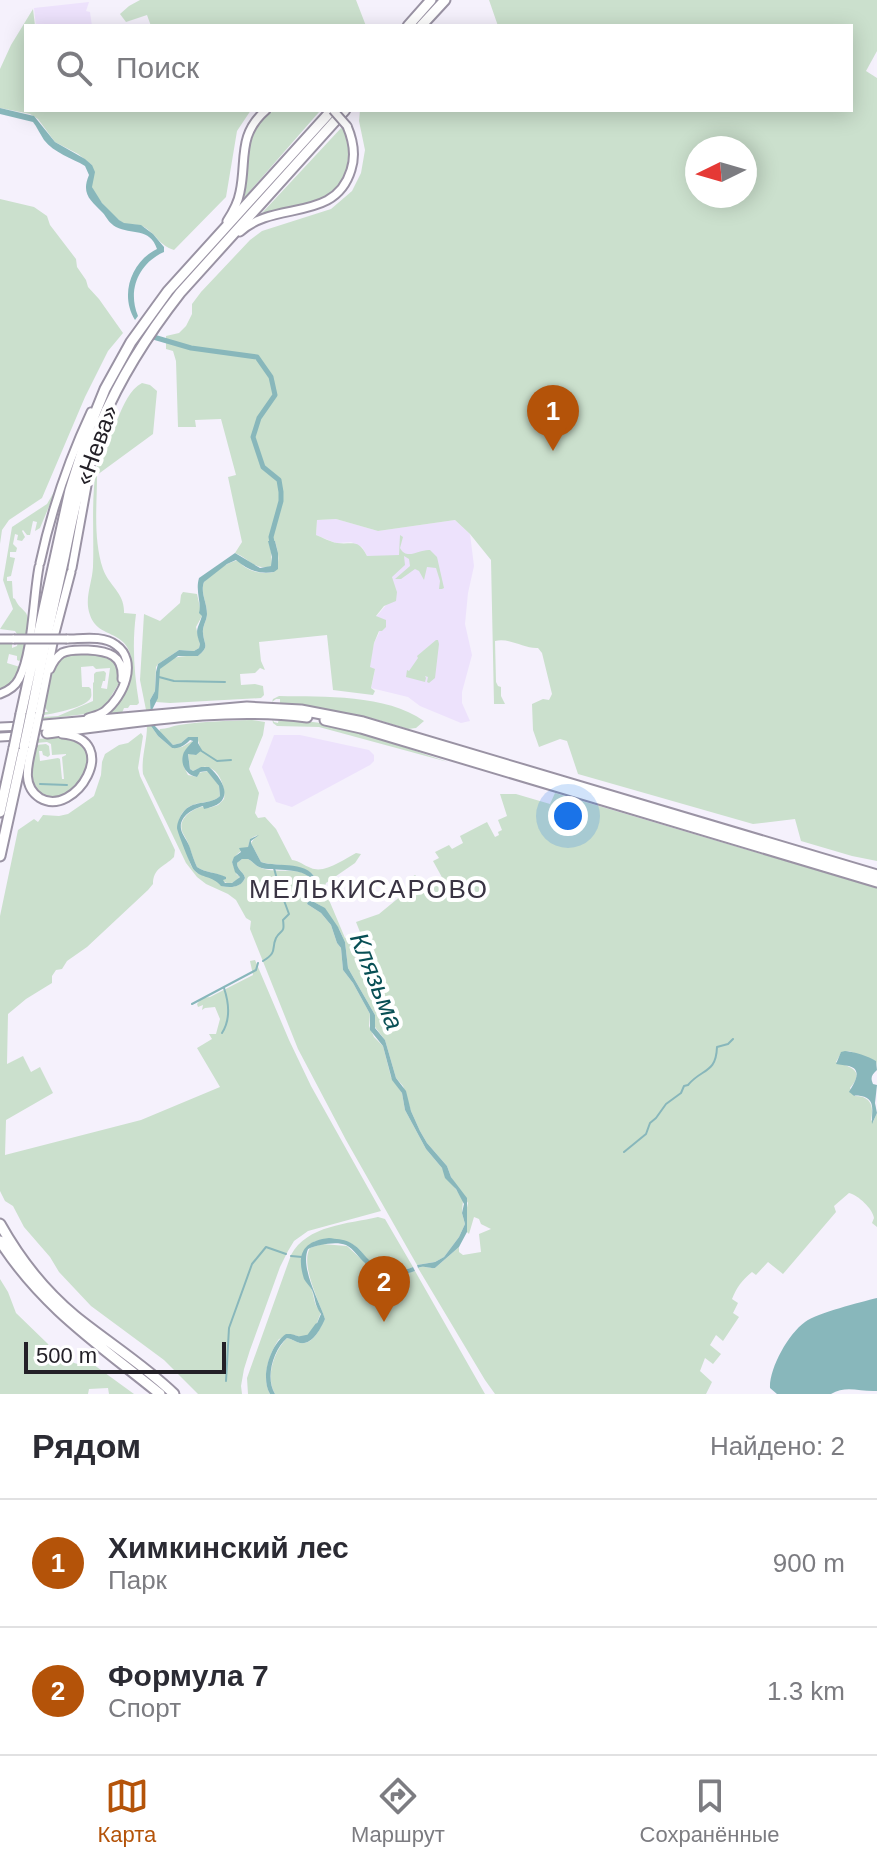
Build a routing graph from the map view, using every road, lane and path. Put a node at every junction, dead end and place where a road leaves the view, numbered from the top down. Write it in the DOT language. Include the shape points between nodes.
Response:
graph roads {
  1 [pos="431,0"];
  2 [pos="445,0"];
  3 [pos="410,24"];
  4 [pos="423,24"];
  5 [pos="264,112"];
  6 [pos="330,112"];
  7 [pos="334,112"];
  8 [pos="343,112"];
  9 [pos="216,237"];
  10 [pos="220,249"];
  11 [pos="153,319"];
  12 [pos="134,346"];
  13 [pos="105,389"];
  14 [pos="102,421"];
  15 [pos="0,639"];
  16 [pos="46,680"];
  17 [pos="118,693"];
  18 [pos="0,694"];
  19 [pos="30,714"];
  20 [pos="124,721"];
  21 [pos="66,723"];
  22 [pos="362,725"];
  23 [pos="33,726"];
  24 [pos="0,727"];
  25 [pos="47,733"];
  26 [pos="0,737"];
  27 [pos="23,747"];
  28 [pos="0,812"];
  29 [pos="0,856"];
  30 [pos="877,875"];
  31 [pos="877,882"];
  32 [pos="0,1224"];
  33 [pos="0,1241"];
  34 [pos="160,1394"];
  35 [pos="174,1394"];
  1 -- 3 [label="highway"];
  2 -- 4 [label="highway"];
  5 -- 9 [label="main road" via="248,133 234,210"];
  6 -- 9 [label="highway, «Нева»"];
  7 -- 10 [label="main road, bridge" via="353,143 350,174 338,192 316,206 255,220"];
  8 -- 10 [label="highway, «Нева»"];
  9 -- 11 [label="highway, «Нева»" via="178,279"];
  10 -- 11 [label="highway, «Нева»"];
  11 -- 12 [label="highway, «Нева»"];
  12 -- 13 [label="highway, «Нева»"];
  12 -- 14 [label="highway, «Нева»"];
  13 -- 18 [label="main road" via="83,428 45,543 22,671 14,686"];
  13 -- 19 [label="highway, «Нева»" via="70,490"];
  14 -- 16 [label="main road"];
  14 -- 19 [label="highway, «Нева»" via="72,520"];
  15 -- 17 [label="main road, bridge" via="102,639 116,644 127,659 128,672"];
  16 -- 17 [label="main road" via="64,652 102,651 121,666"];
  16 -- 19 [label="main road"];
  17 -- 21 [label="main road" via="102,713"];
  19 -- 27 [label="highway, «Нева», bridge"];
  19 -- 27 [label="main road, bridge"];
  20 -- 21 [label="highway"];
  20 -- 22 [label="highway" via="277,710 317,712"];
  20 -- 25 [label="highway"];
  21 -- 23 [label="highway"];
  22 -- 30 [label="highway"];
  22 -- 31 [label="highway"];
  23 -- 24 [label="main road"];
  25 -- 26 [label="main road"];
  25 -- 27 [label="main road" via="74,736 90,751 89,775 63,800 50,802 35,794"];
  27 -- 28 [label="highway, «Нева»"];
  27 -- 29 [label="highway, «Нева»"];
  32 -- 35 [label="highway" via="52,1294"];
  33 -- 34 [label="highway" via="45,1300"];
}
